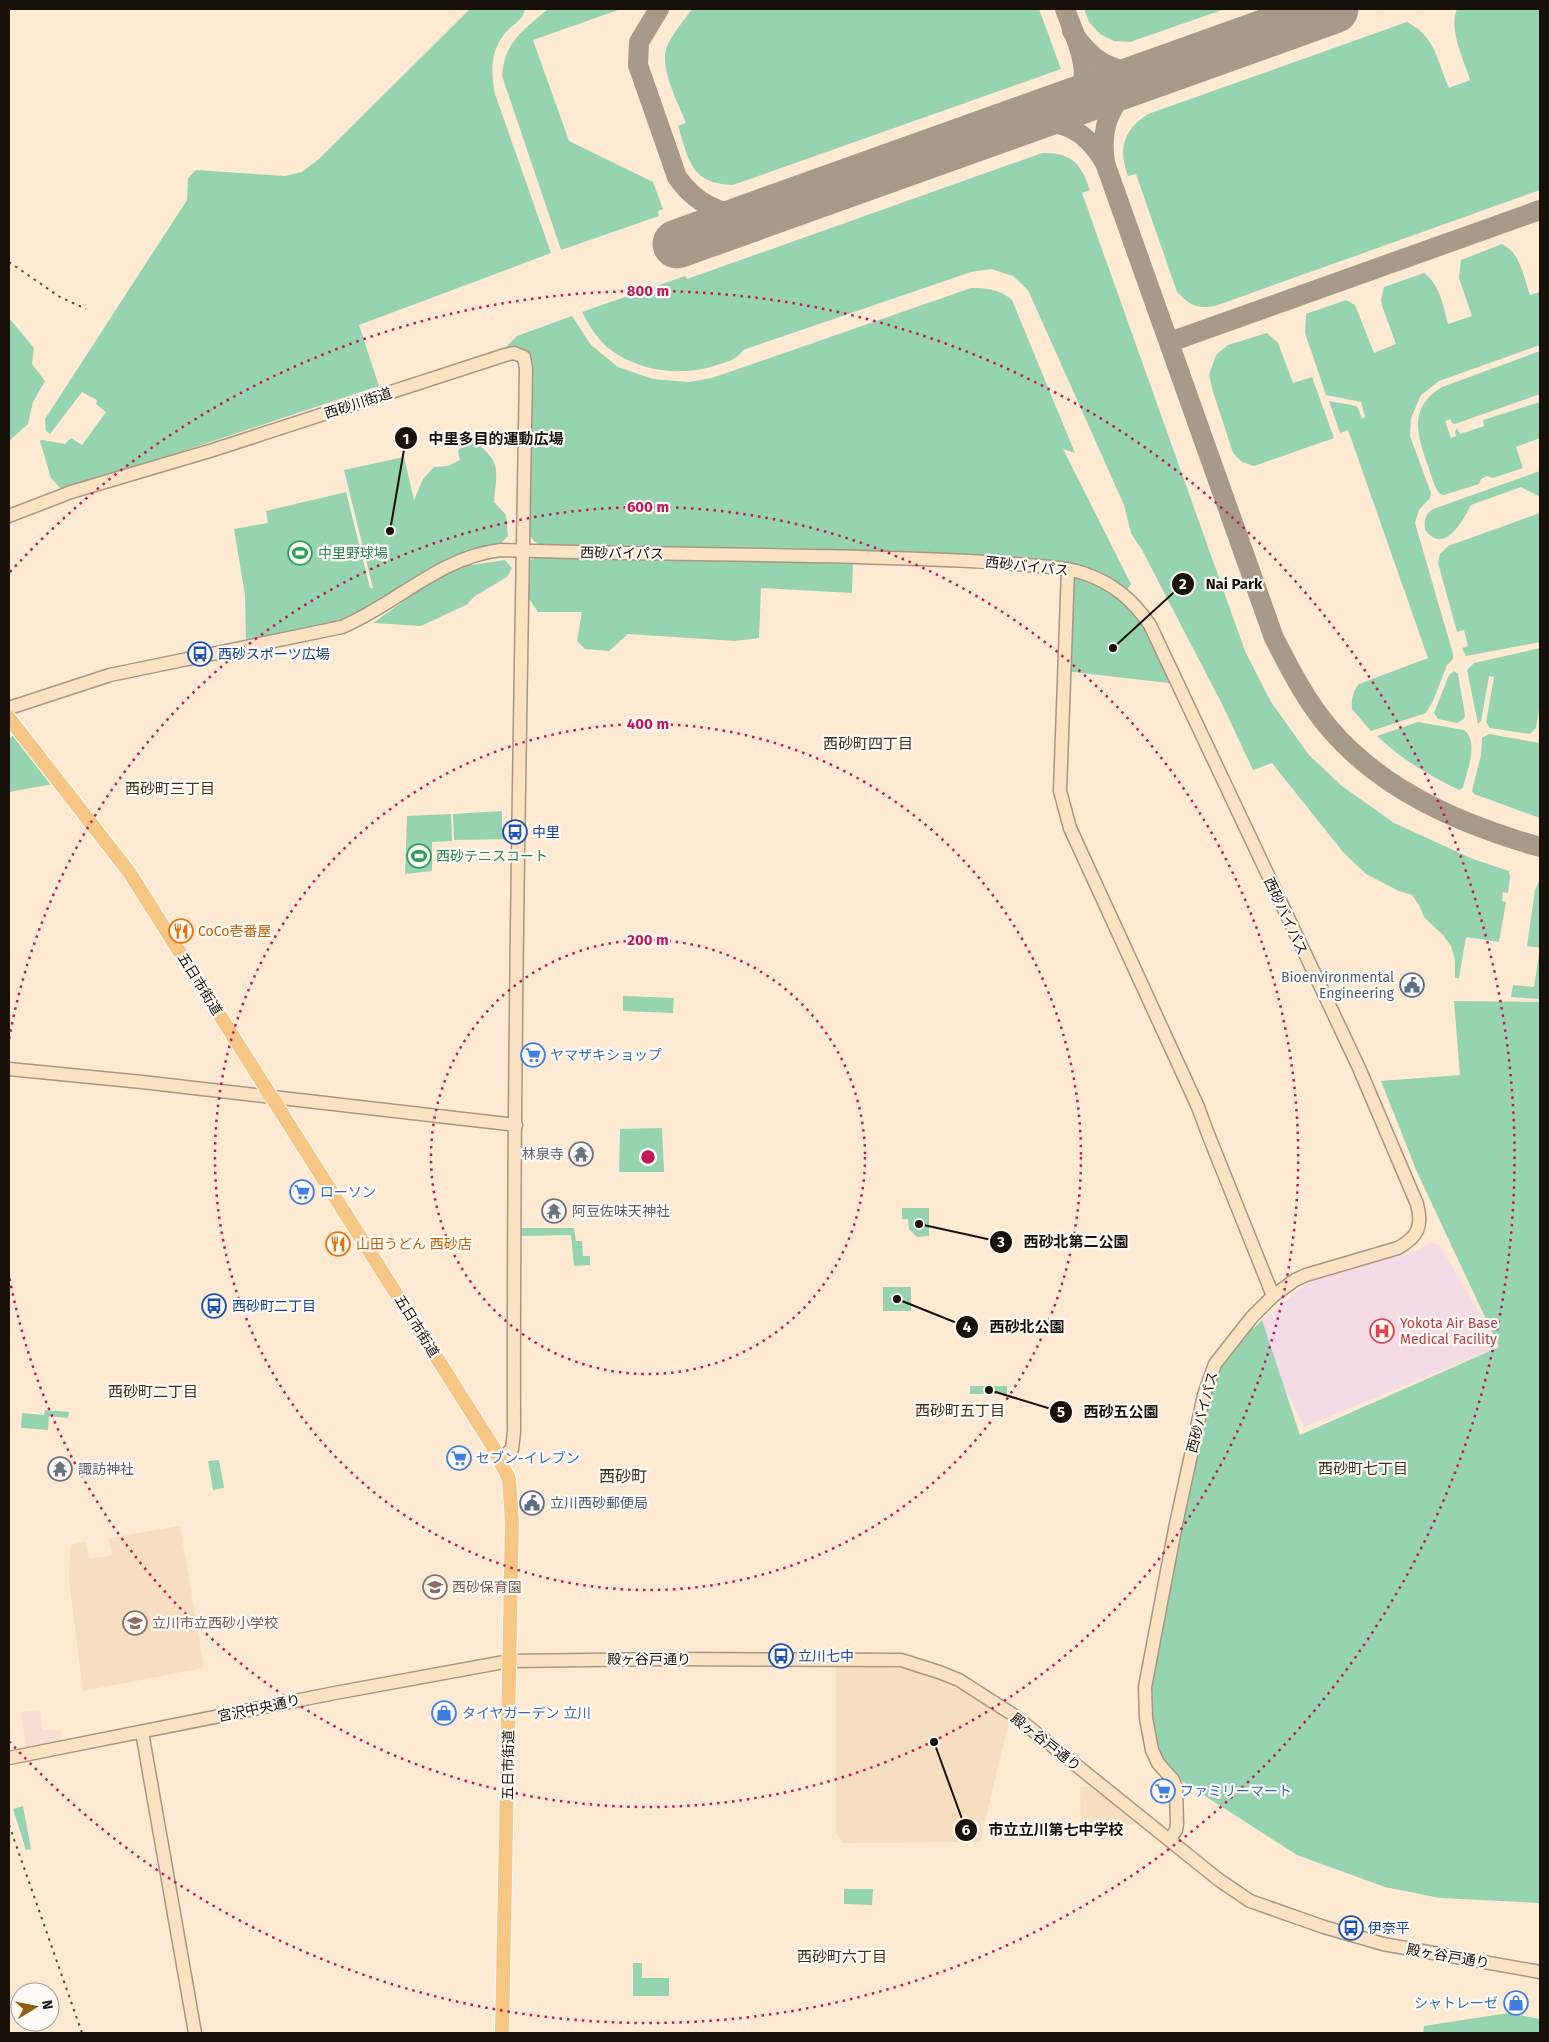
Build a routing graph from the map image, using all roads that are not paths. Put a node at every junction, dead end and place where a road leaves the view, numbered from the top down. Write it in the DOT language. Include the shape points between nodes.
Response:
graph roads {
  1 [pos="9,516"];
  2 [pos="523,550"];
  3 [pos="1068,569"];
  4 [pos="9,708"];
  5 [pos="9,718"];
  6 [pos="9,1069"];
  7 [pos="272,1097"];
  8 [pos="516,1125"];
  9 [pos="1273,1296"];
  10 [pos="500,1459"];
  11 [pos="510,1662"];
  12 [pos="142,1732"];
  13 [pos="9,1758"];
  14 [pos="1170,1840"];
  15 [pos="1540,1972"];
  16 [pos="195,2033"];
  17 [pos="502,2033"];
  1 -- 2 [label="street, 西砂川街道" via="71,492 514,353 524,357 526,369"];
  2 -- 3 [label="street, 西砂バイパス" via="860,556 981,561"];
  2 -- 4 [label="street, 西砂バイパス" via="484,552 465,558 342,626 110,676"];
  2 -- 8 [label="street"];
  3 -- 9 [label="street" via="1060,791 1070,828 1198,1107"];
  3 -- 9 [label="street, 西砂バイパス" via="1116,588 1140,611 1150,626 1363,1077 1417,1204 1420,1221 1410,1242 1306,1275"];
  5 -- 7 [label="main road, 五日市街道" via="124,865"];
  6 -- 7 [label="street"];
  7 -- 8 [label="street"];
  7 -- 10 [label="main road, 五日市街道"];
  8 -- 10 [label="street" via="514,1441 512,1450"];
  9 -- 14 [label="street, 西砂バイパス" via="1215,1364 1208,1384 1176,1524 1145,1686 1152,1750 1176,1787 1177,1824"];
  10 -- 11 [label="main road, 五日市街道" via="510,1479 511,1491"];
  11 -- 12 [label="street, 宮沢中央通り"];
  11 -- 14 [label="street, 殿ヶ谷戸通り" via="884,1659 918,1665 959,1680 1015,1716"];
  11 -- 17 [label="main road, 五日市街道"];
  12 -- 13 [label="street, 宮沢中央通り"];
  12 -- 16 [label="street"];
  14 -- 15 [label="street, 殿ヶ谷戸通り" via="1235,1892 1279,1912 1383,1944"];
}
